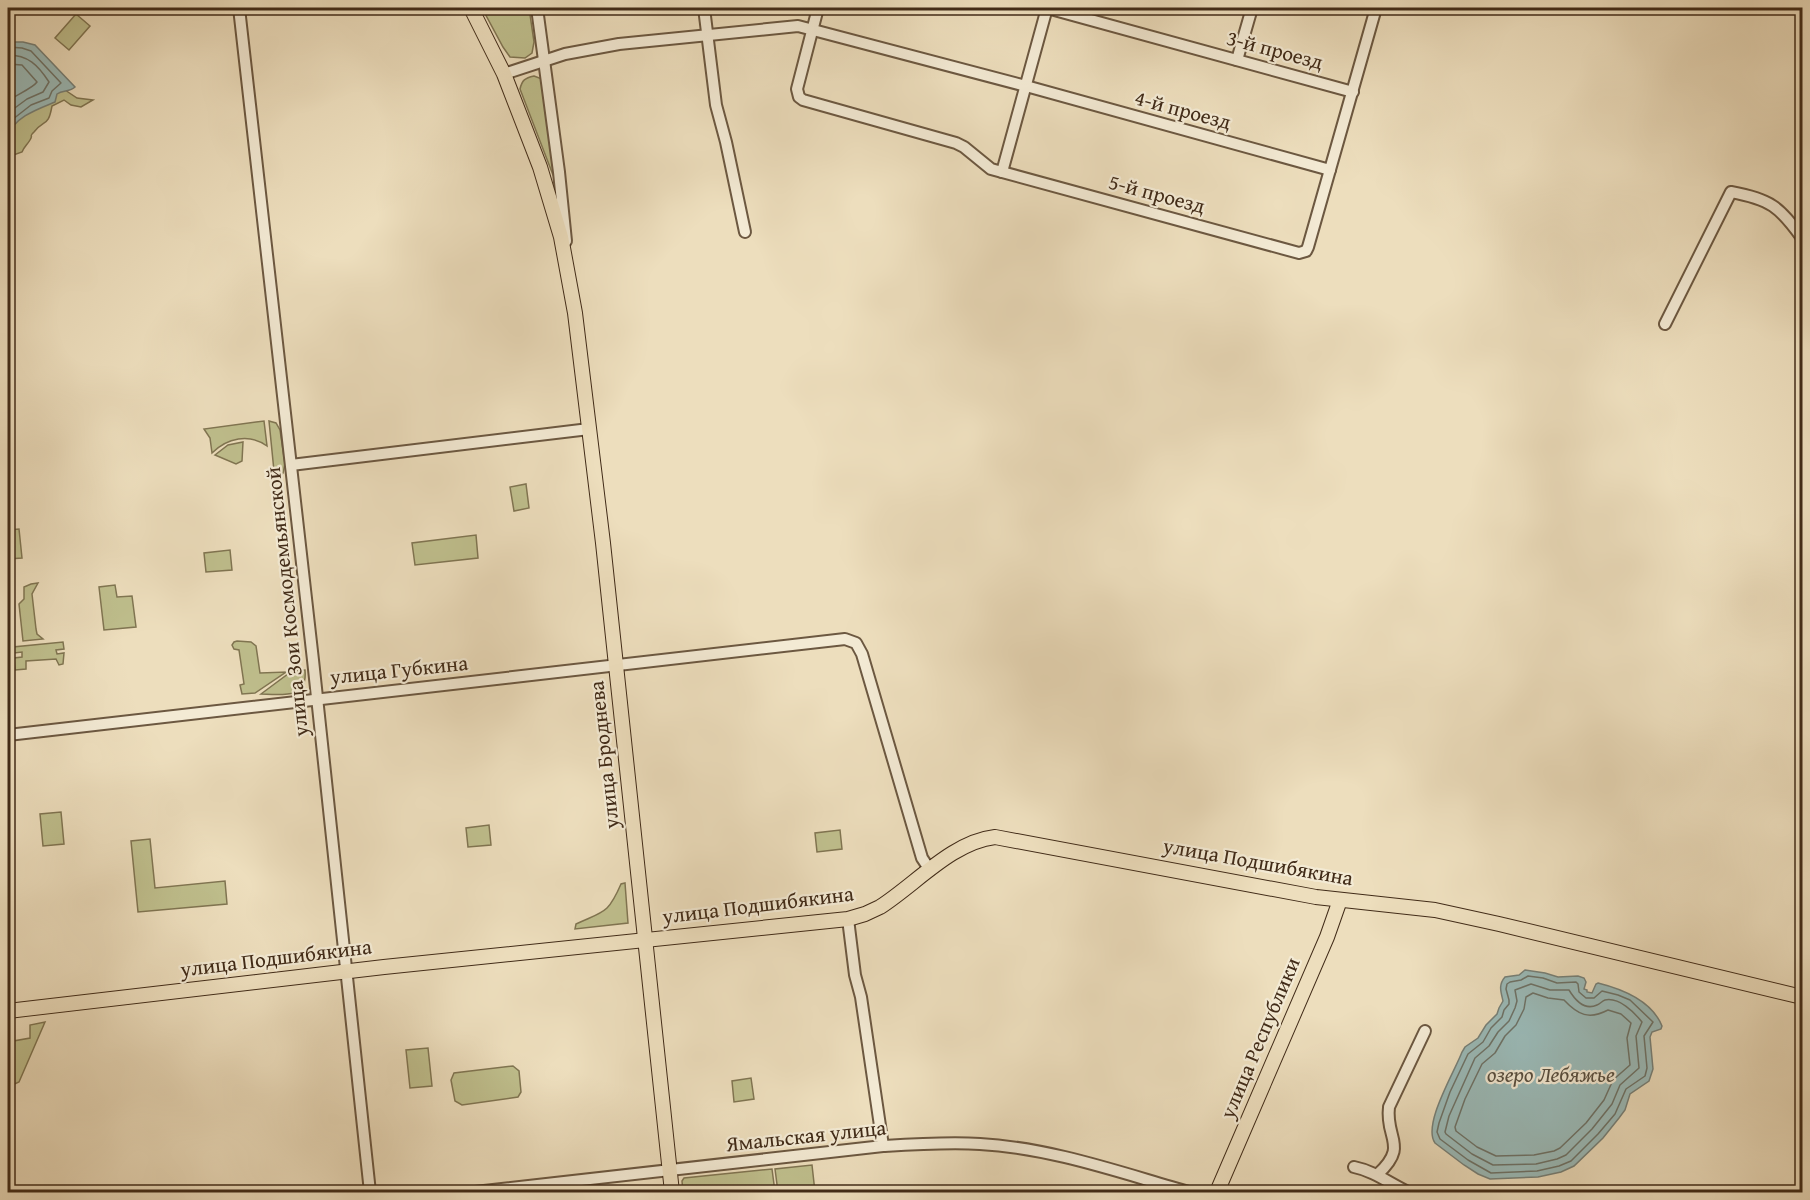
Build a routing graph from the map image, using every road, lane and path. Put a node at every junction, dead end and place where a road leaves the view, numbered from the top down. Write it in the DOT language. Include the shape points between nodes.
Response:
graph roads {
  1 [pos="239,8"];
  2 [pos="471,8"];
  3 [pos="537,8"];
  4 [pos="704,8"];
  5 [pos="818,8"];
  6 [pos="1047,8"];
  7 [pos="1252,8"];
  8 [pos="1376,8"];
  9 [pos="812,29"];
  10 [pos="707,35"];
  11 [pos="544,60"];
  12 [pos="1237,60"];
  13 [pos="504,74"];
  14 [pos="1026,87"];
  15 [pos="1353,92"];
  16 [pos="1330,170"];
  17 [pos="1002,172"];
  18 [pos="745,232"];
  19 [pos="1803,238"];
  20 [pos="568,271"];
  21 [pos="1665,324"];
  22 [pos="589,429"];
  23 [pos="291,465"];
  24 [pos="615,666"];
  25 [pos="317,699"];
  26 [pos="8,735"];
  27 [pos="930,870"];
  28 [pos="1340,900"];
  29 [pos="848,919"];
  30 [pos="645,940"];
  31 [pos="346,971"];
  32 [pos="1803,997"];
  33 [pos="8,1011"];
  34 [pos="1425,1031"];
  35 [pos="884,1146"];
  36 [pos="1354,1167"];
  37 [pos="669,1171"];
  38 [pos="1378,1174"];
  39 [pos="370,1192"];
  40 [pos="475,1192"];
  41 [pos="672,1192"];
  42 [pos="1189,1192"];
  43 [pos="1217,1192"];
  44 [pos="1408,1192"];
  1 -- 23 [label="street, улица Зои Космодемьянской"];
  2 -- 13 [label="main road, улица Броднева"];
  3 -- 11 [label="street"];
  4 -- 10 [label="street"];
  5 -- 9 [label="street"];
  6 -- 12 [label="street, 3-й проезд"];
  6 -- 14 [label="street"];
  7 -- 12 [label="street"];
  8 -- 15 [label="street"];
  9 -- 10 [label="street, 4-й проезд" via="786,26"];
  9 -- 14 [label="street, 4-й проезд"];
  9 -- 17 [label="street, 5-й проезд" via="797,89 799,97 956,142 986,166"];
  10 -- 11 [label="street, 4-й проезд" via="619,44"];
  10 -- 18 [label="street" via="716,105"];
  11 -- 13 [label="street, 4-й проезд"];
  11 -- 20 [label="street"];
  12 -- 15 [label="street, 3-й проезд"];
  13 -- 20 [label="main road, улица Броднева" via="543,176"];
  14 -- 16 [label="street, 4-й проезд"];
  14 -- 17 [label="street"];
  15 -- 16 [label="street"];
  16 -- 17 [label="street, 5-й проезд" via="1303,253"];
  19 -- 21 [label="street" via="1772,204 1731,192"];
  20 -- 22 [label="main road, улица Броднева"];
  22 -- 23 [label="street"];
  22 -- 24 [label="main road, улица Броднева"];
  23 -- 25 [label="street, улица Зои Космодемьянской"];
  24 -- 25 [label="street, улица Губкина"];
  24 -- 27 [label="street, улица Губкина" via="852,640 862,654 922,858"];
  24 -- 30 [label="main road, улица Броднева"];
  25 -- 26 [label="street, улица Губкина"];
  25 -- 31 [label="street, улица Зои Космодемьянской"];
  27 -- 28 [label="main road, улица Подшибякина" via="967,844 995,837"];
  27 -- 29 [label="main road, улица Подшибякина" via="880,908"];
  28 -- 32 [label="main road, улица Подшибякина" via="1466,916"];
  28 -- 43 [label="main road, улица Республики"];
  29 -- 30 [label="main road, улица Подшибякина"];
  29 -- 35 [label="street"];
  30 -- 31 [label="main road, улица Подшибякина"];
  30 -- 37 [label="main road, улица Броднева"];
  31 -- 33 [label="main road, улица Подшибякина"];
  31 -- 39 [label="street, улица Зои Космодемьянской"];
  34 -- 38 [label="street" via="1389,1107 1394,1154"];
  35 -- 37 [label="street, Ямальская улица"];
  35 -- 42 [label="street, Ямальская улица" via="982,1144 1044,1152"];
  36 -- 38 [label="street"];
  37 -- 40 [label="street, Ямальская улица"];
  37 -- 41 [label="main road, улица Броднева"];
  38 -- 44 [label="street"];
}
